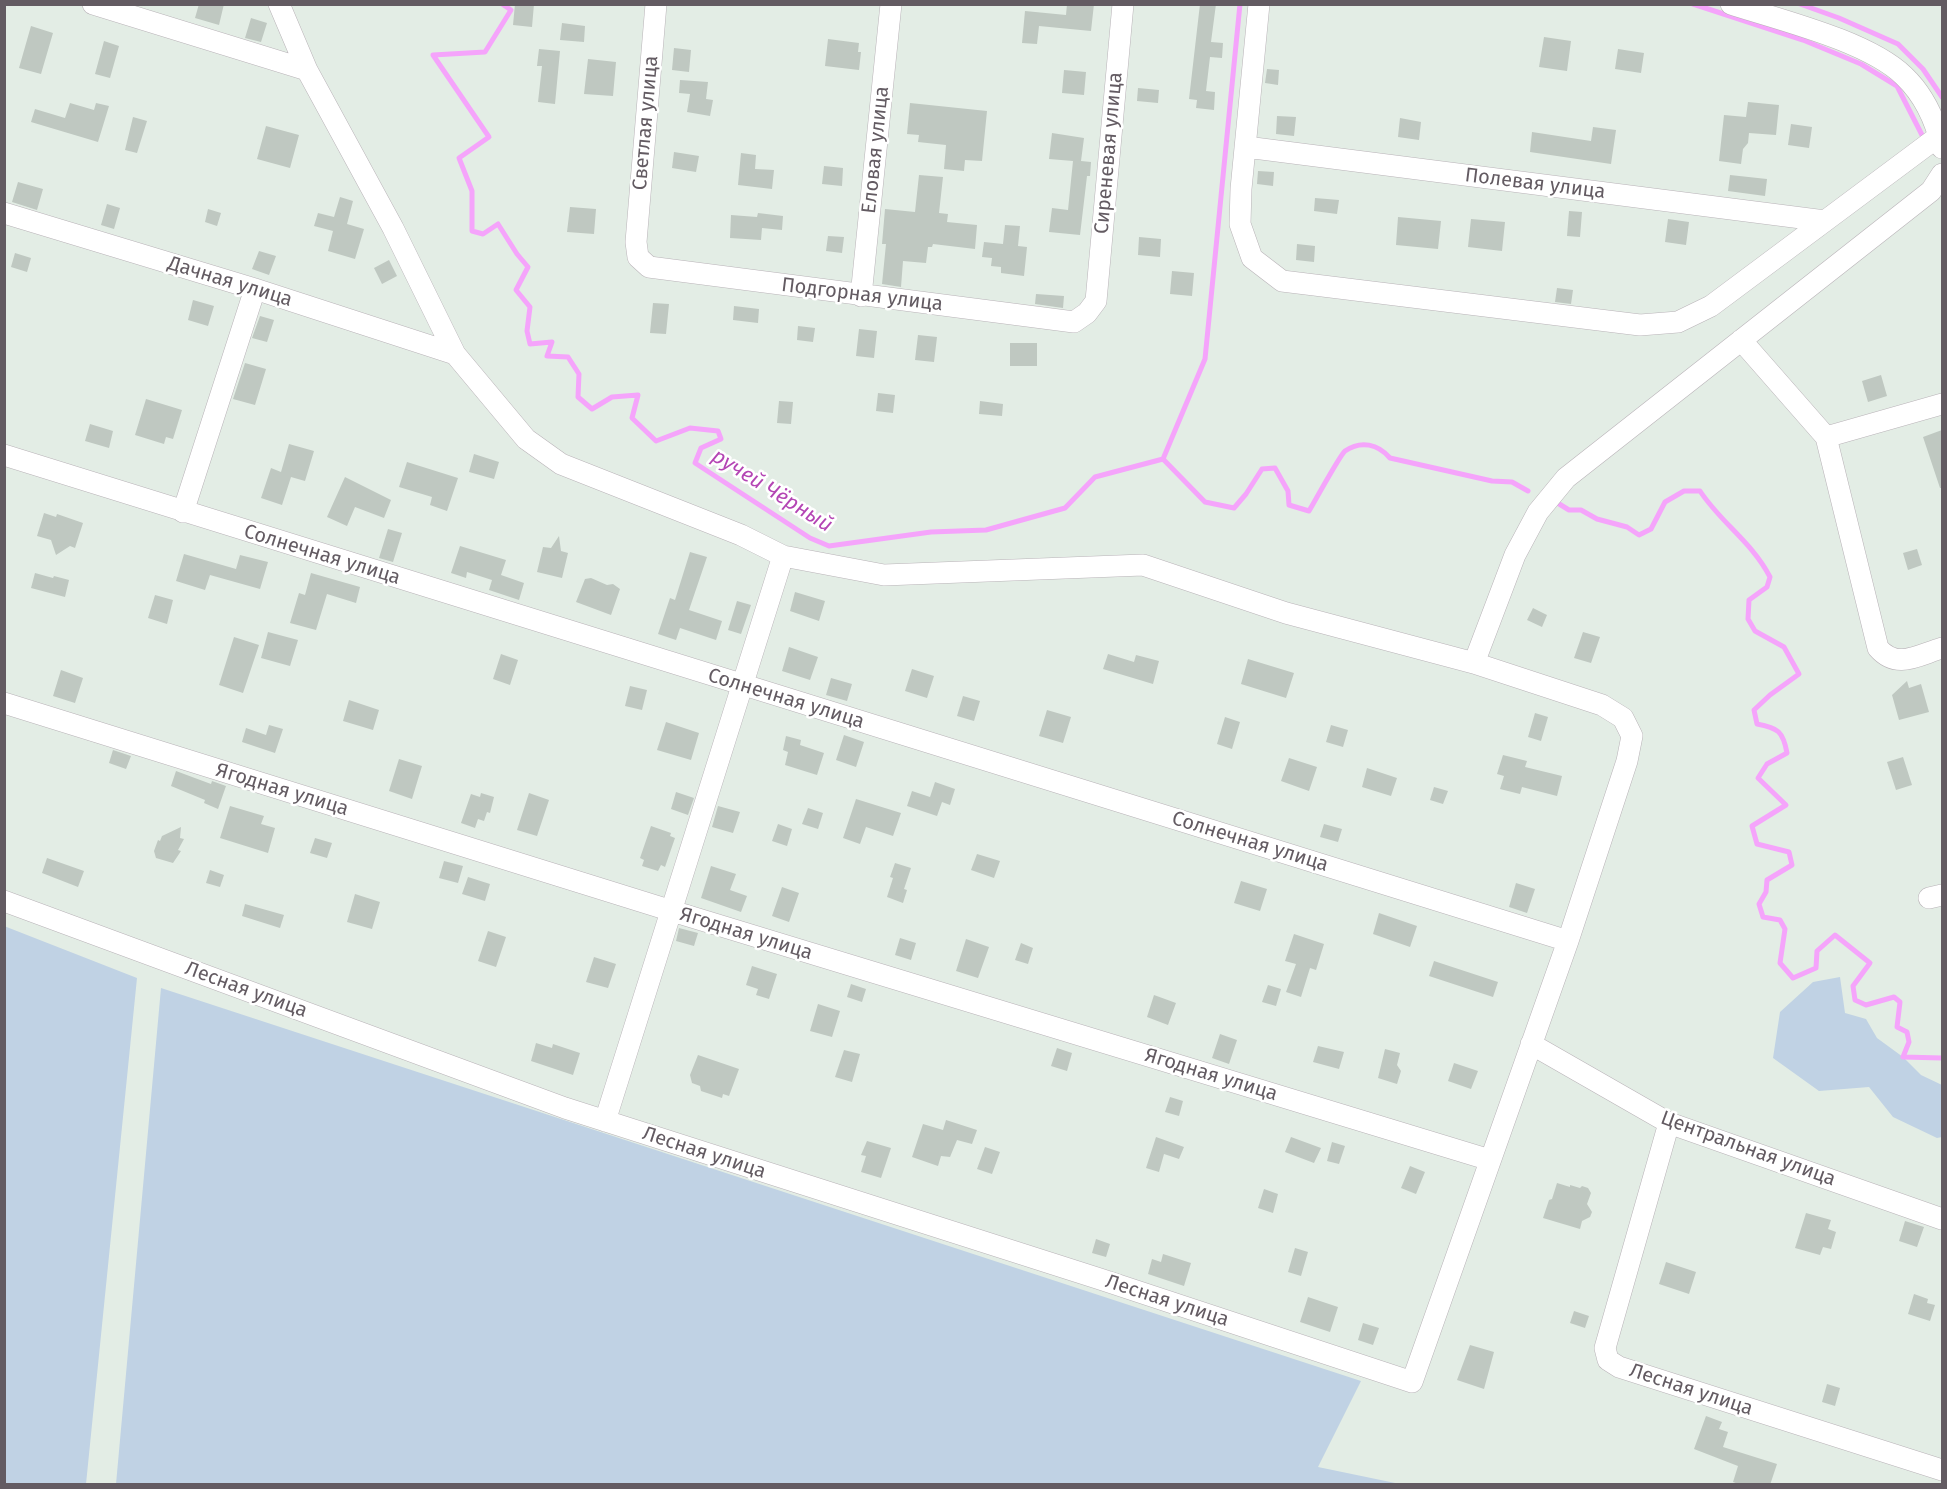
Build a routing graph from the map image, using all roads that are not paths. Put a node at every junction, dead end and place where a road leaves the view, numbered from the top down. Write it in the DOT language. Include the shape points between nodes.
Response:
graph roads {
  1 [pos="93,4"];
  2 [pos="279,4"];
  3 [pos="656,4"];
  4 [pos="891,4"];
  5 [pos="1123,4"];
  6 [pos="1259,4"];
  7 [pos="1731,4"];
  8 [pos="307,70"];
  9 [pos="1941,142"];
  10 [pos="1246,147"];
  11 [pos="1942,174"];
  12 [pos="4,213"];
  13 [pos="1825,221"];
  14 [pos="636,242"];
  15 [pos="255,289"];
  16 [pos="861,296"];
  17 [pos="1096,301"];
  18 [pos="1741,340"];
  19 [pos="455,354"];
  20 [pos="1942,404"];
  21 [pos="1826,437"];
  22 [pos="4,455"];
  23 [pos="183,512"];
  24 [pos="783,556"];
  25 [pos="1942,648"];
  26 [pos="1474,663"];
  27 [pos="741,685"];
  28 [pos="4,703"];
  29 [pos="4,901"];
  30 [pos="672,911"];
  31 [pos="1568,941"];
  32 [pos="1531,1044"];
  33 [pos="605,1121"];
  34 [pos="1669,1123"];
  35 [pos="1490,1160"];
  36 [pos="1942,1219"];
  37 [pos="1942,1470"];
  1 -- 8 [label="street"];
  2 -- 8 [label="street"];
  3 -- 14 [label="street, Светлая улица"];
  4 -- 16 [label="street, Еловая улица"];
  5 -- 17 [label="street, Сиреневая улица"];
  6 -- 10 [label="street"];
  7 -- 9 [label="street" via="1873,54 1904,75 1924,101"];
  8 -- 19 [label="street" via="393,228"];
  9 -- 13 [label="street"];
  10 -- 13 [label="street, Полевая улица"];
  10 -- 13 [label="street" via="1240,225 1252,258 1282,281 1640,325 1678,322 1711,306"];
  11 -- 18 [label="street" via="1931,191"];
  12 -- 15 [label="street, Дачная улица"];
  14 -- 16 [label="street, Подгорная улица" via="638,257 649,267"];
  15 -- 19 [label="street, Дачная улица"];
  15 -- 23 [label="street"];
  16 -- 17 [label="street, Подгорная улица" via="1074,322"];
  18 -- 21 [label="street"];
  18 -- 26 [label="street" via="1559,486 1538,512 1515,555"];
  19 -- 24 [label="street" via="526,439 561,464 741,535"];
  20 -- 21 [label="street"];
  21 -- 25 [label="street" via="1878,648 1886,658 1897,661"];
  22 -- 23 [label="street, Солнечная улица"];
  23 -- 27 [label="street, Солнечная улица"];
  24 -- 26 [label="street" via="884,575 1143,565 1286,613"];
  24 -- 27 [label="street"];
  26 -- 31 [label="street" via="1602,705 1623,718 1632,736"];
  27 -- 30 [label="street"];
  27 -- 31 [label="street, Солнечная улица"];
  28 -- 30 [label="street, Ягодная улица"];
  29 -- 33 [label="street, Лесная улица"];
  30 -- 33 [label="street"];
  30 -- 35 [label="street, Ягодная улица"];
  31 -- 32 [label="street"];
  32 -- 34 [label="street, Центральная улица"];
  32 -- 35 [label="street"];
  33 -- 35 [label="street, Лесная улица" via="1412,1382"];
  34 -- 36 [label="street, Центральная улица"];
  34 -- 37 [label="street, Лесная улица" via="1605,1348 1608,1360 1619,1368"];
}
